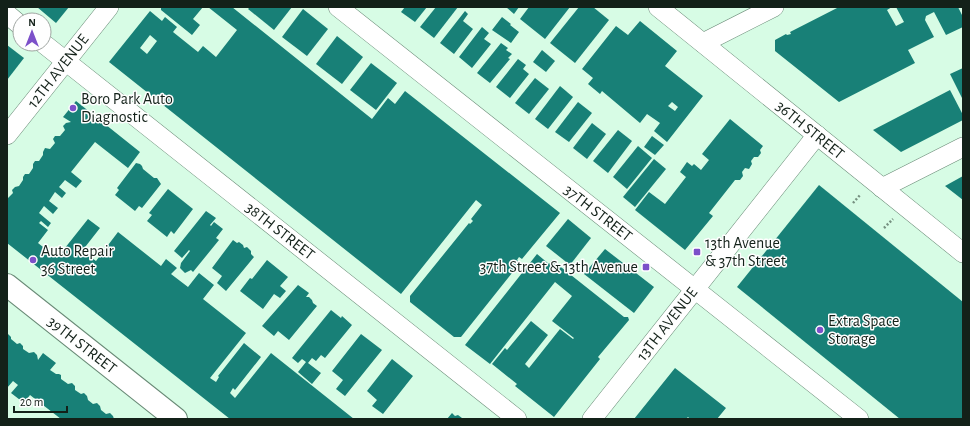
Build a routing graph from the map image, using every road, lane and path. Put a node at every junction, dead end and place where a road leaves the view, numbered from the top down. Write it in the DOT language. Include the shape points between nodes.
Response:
graph roads {
  1 [pos="109,7"];
  2 [pos="338,7"];
  3 [pos="658,7"];
  4 [pos="774,7"];
  5 [pos="703,44"];
  6 [pos="52,50"];
  7 [pos="66,61"];
  8 [pos="7,135"];
  9 [pos="817,135"];
  10 [pos="963,147"];
  11 [pos="873,189"];
  12 [pos="853,203"];
  13 [pos="897,214"];
  14 [pos="884,228"];
  15 [pos="963,253"];
  16 [pos="7,285"];
  17 [pos="694,289"];
  18 [pos="176,419"];
  19 [pos="517,419"];
  20 [pos="592,419"];
  21 [pos="858,419"];
  1 -- 7 [label="street, 12TH AVENUE"];
  2 -- 17 [label="street, 37TH STREET"];
  3 -- 5 [label="street, 36TH STREET"];
  4 -- 5 [label="street"];
  5 -- 9 [label="street, 36TH STREET"];
  6 -- 7 [label="street, 38TH STREET"];
  7 -- 8 [label="street, 12TH AVENUE"];
  7 -- 19 [label="street, 38TH STREET"];
  9 -- 11 [label="street, 36TH STREET"];
  9 -- 17 [label="street, 13TH AVENUE"];
  10 -- 11 [label="street"];
  11 -- 12 [label="path"];
  11 -- 15 [label="street, 36TH STREET"];
  13 -- 14 [label="path"];
  16 -- 18 [label="main road, 39TH STREET"];
  17 -- 20 [label="street, 13TH AVENUE"];
  17 -- 21 [label="street, 37TH STREET"];
}
